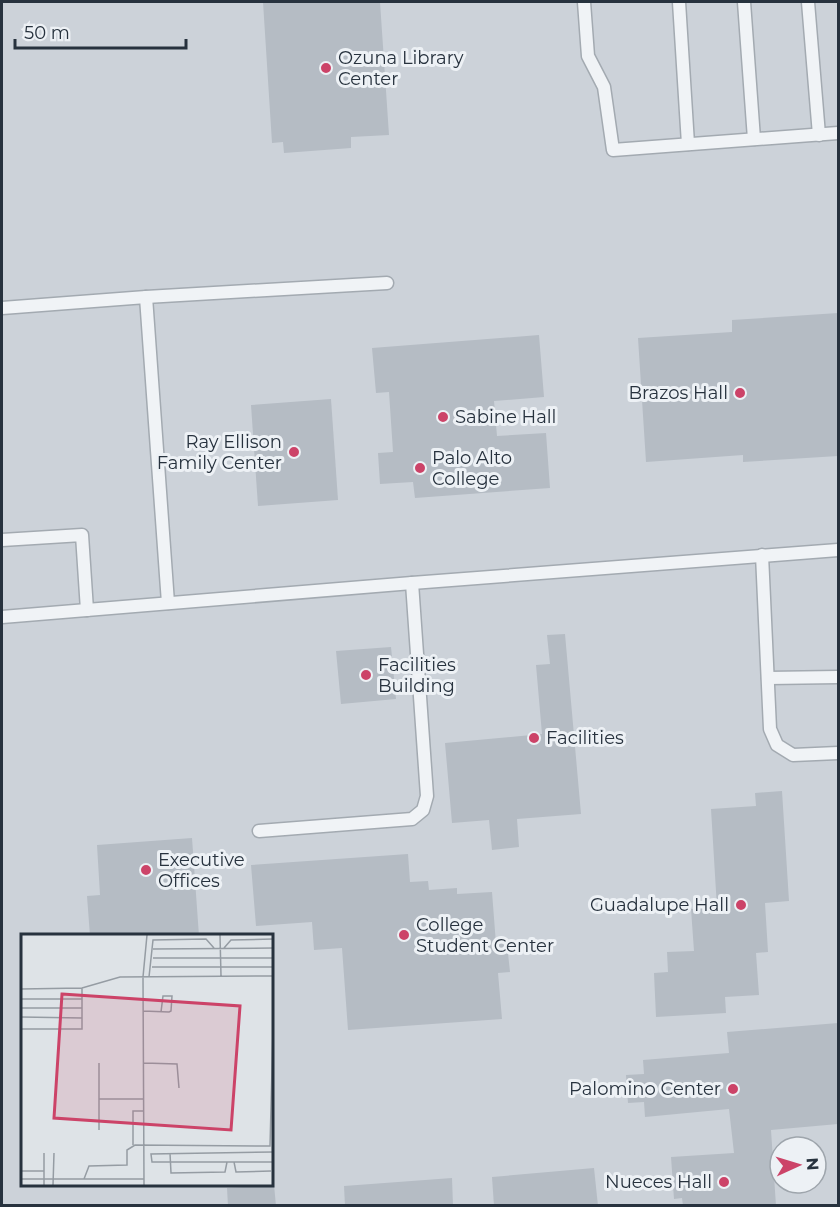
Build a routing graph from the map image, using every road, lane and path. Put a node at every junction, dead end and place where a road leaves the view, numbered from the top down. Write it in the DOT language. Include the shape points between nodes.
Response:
graph roads {
  1 [pos="584,2"];
  2 [pos="679,2"];
  3 [pos="744,2"];
  4 [pos="808,2"];
  5 [pos="838,133"];
  6 [pos="819,135"];
  7 [pos="754,140"];
  8 [pos="688,144"];
  9 [pos="387,283"];
  10 [pos="146,297"];
  11 [pos="2,308"];
  12 [pos="2,540"];
  13 [pos="838,549"];
  14 [pos="762,555"];
  15 [pos="412,583"];
  16 [pos="168,603"];
  17 [pos="87,610"];
  18 [pos="2,617"];
  19 [pos="838,676"];
  20 [pos="768,678"];
  21 [pos="838,753"];
  22 [pos="259,831"];
  1 -- 8 [label="lane" via="588,56 604,87 613,150"];
  2 -- 8 [label="lane"];
  3 -- 7 [label="lane"];
  4 -- 6 [label="lane"];
  5 -- 6 [label="lane"];
  6 -- 7 [label="lane"];
  7 -- 8 [label="lane"];
  9 -- 10 [label="lane"];
  10 -- 11 [label="lane"];
  10 -- 16 [label="lane"];
  12 -- 17 [label="lane" via="82,535"];
  13 -- 14 [label="lane"];
  14 -- 15 [label="lane"];
  14 -- 20 [label="lane"];
  15 -- 16 [label="lane"];
  15 -- 22 [label="lane" via="427,796 423,810 412,819"];
  16 -- 17 [label="lane"];
  17 -- 18 [label="lane"];
  19 -- 20 [label="lane"];
  20 -- 21 [label="lane" via="770,729 777,744 793,755"];
}
